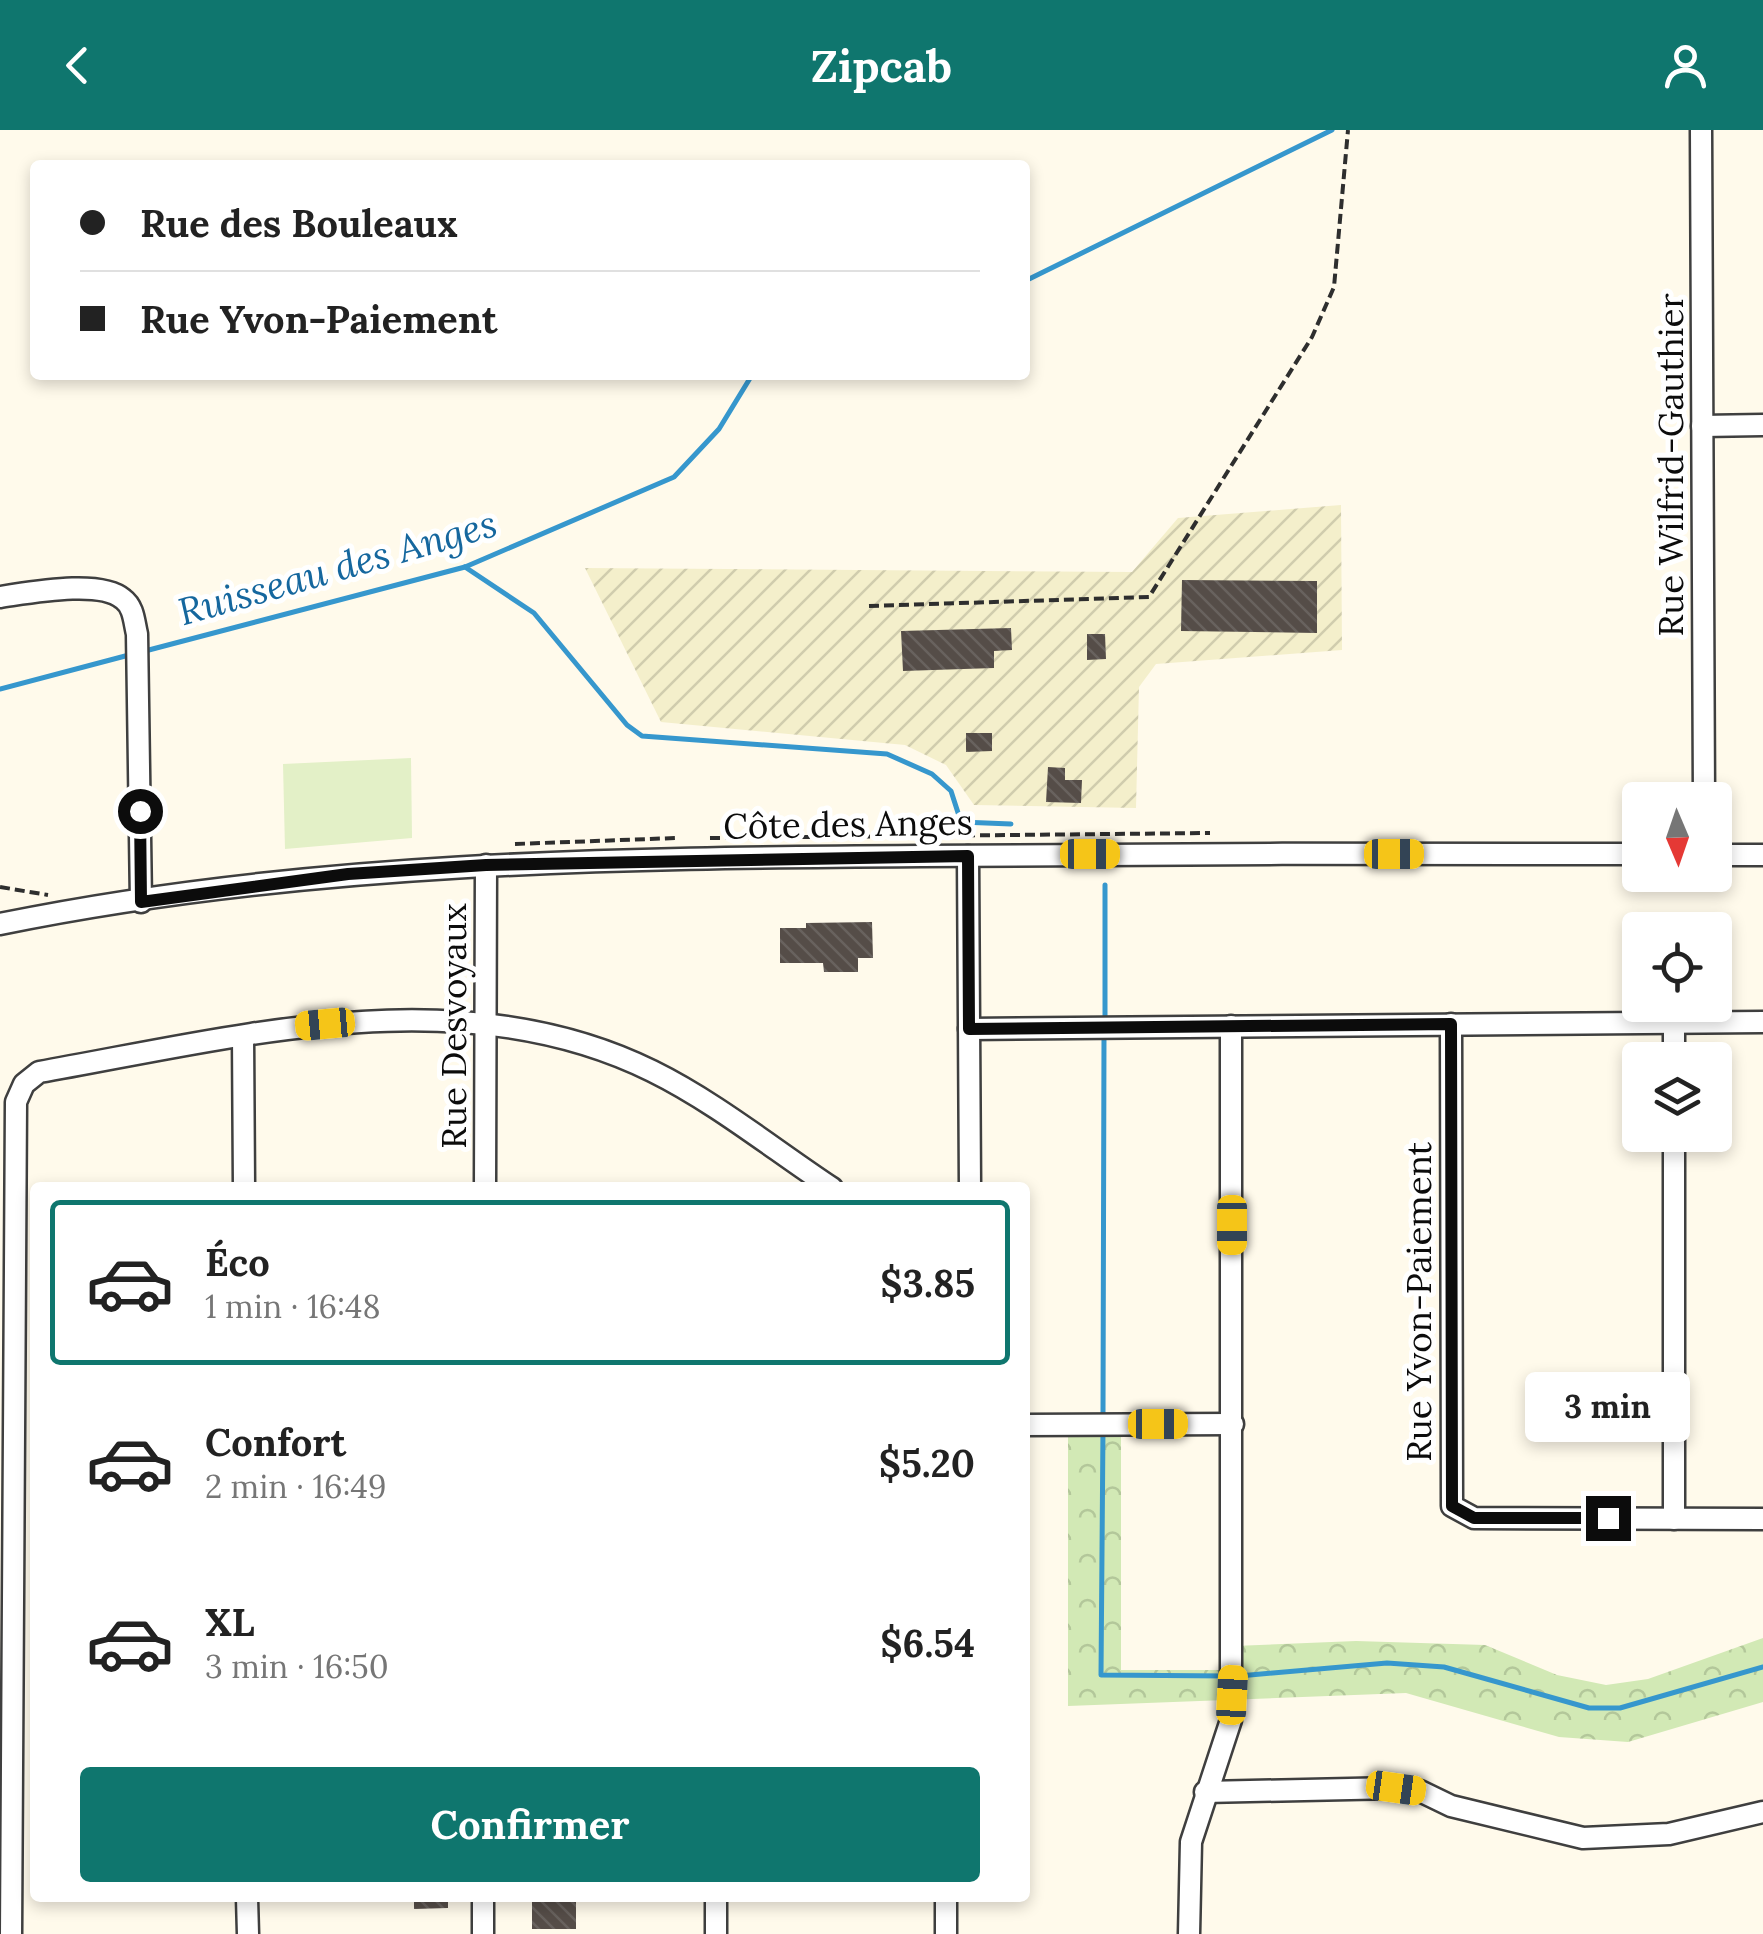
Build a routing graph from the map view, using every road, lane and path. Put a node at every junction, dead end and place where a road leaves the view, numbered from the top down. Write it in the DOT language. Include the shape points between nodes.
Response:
graph roads {
  1 [pos="1348,130"];
  2 [pos="1701,130"];
  3 [pos="1702,426"];
  4 [pos="1763,426"];
  5 [pos="0,598"];
  6 [pos="869,606"];
  7 [pos="1704,782"];
  8 [pos="1622,854"];
  9 [pos="1732,854"];
  10 [pos="1763,855"];
  11 [pos="968,856"];
  12 [pos="486,865"];
  13 [pos="141,902"];
  14 [pos="0,924"];
  15 [pos="485,1020"];
  16 [pos="1763,1022"];
  17 [pos="1451,1024"];
  18 [pos="1674,1024"];
  19 [pos="1230,1026"];
  20 [pos="969,1029"];
  21 [pos="243,1036"];
  22 [pos="1674,1042"];
  23 [pos="1674,1152"];
  24 [pos="244,1182"];
  25 [pos="484,1182"];
  26 [pos="823,1182"];
  27 [pos="970,1182"];
  28 [pos="7,1257"];
  29 [pos="1233,1424"];
  30 [pos="1030,1425"];
  31 [pos="13,1430"];
  32 [pos="30,1430"];
  33 [pos="1674,1518"];
  34 [pos="1763,1519"];
  35 [pos="6,1757"];
  36 [pos="1204,1792"];
  37 [pos="1763,1812"];
  38 [pos="248,1902"];
  39 [pos="483,1902"];
  40 [pos="716,1902"];
  41 [pos="946,1902"];
  42 [pos="11,1934"];
  43 [pos="248,1934"];
  44 [pos="482,1934"];
  45 [pos="716,1934"];
  46 [pos="946,1934"];
  47 [pos="1189,1934"];
  1 -- 6 [label="path" via="1334,287 1312,338 1150,597"];
  2 -- 3 [label="street, Rue Wilfrid-Gauthier"];
  3 -- 4 [label="street"];
  3 -- 7 [label="street, Rue Wilfrid-Gauthier"];
  5 -- 13 [label="street" via="100,589 126,600 132,610"];
  8 -- 11 [label="street, Côte des Anges"];
  9 -- 10 [label="street"];
  11 -- 12 [label="street, Côte des Anges"];
  11 -- 20 [label="street"];
  12 -- 13 [label="street, Côte des Anges" via="348,874"];
  12 -- 15 [label="street, Rue Desvoyaux"];
  13 -- 14 [label="street, Côte des Anges"];
  15 -- 21 [label="street" via="350,1022"];
  15 -- 25 [label="street, Rue Desvoyaux"];
  15 -- 26 [label="street" via="654,1072"];
  16 -- 18 [label="street"];
  17 -- 18 [label="street"];
  17 -- 19 [label="street"];
  17 -- 33 [label="street, Rue Yvon-Paiement" via="1452,1506 1474,1518"];
  18 -- 22 [label="street"];
  19 -- 20 [label="street"];
  19 -- 29 [label="street"];
  20 -- 27 [label="street"];
  21 -- 24 [label="street"];
  21 -- 28 [label="street" via="38,1072 24,1084 16,1102"];
  23 -- 33 [label="street"];
  28 -- 31 [label="street"];
  29 -- 30 [label="street"];
  29 -- 36 [label="street" via="1232,1720"];
  31 -- 32 [label="street"];
  31 -- 35 [label="street"];
  33 -- 34 [label="street, Rue Yvon-Paiement"];
  35 -- 42 [label="street"];
  36 -- 37 [label="street" via="1396,1788 1583,1838 1669,1834"];
  36 -- 47 [label="street" via="1191,1842"];
  38 -- 43 [label="street"];
  39 -- 44 [label="street"];
  40 -- 45 [label="street"];
  41 -- 46 [label="street"];
}
